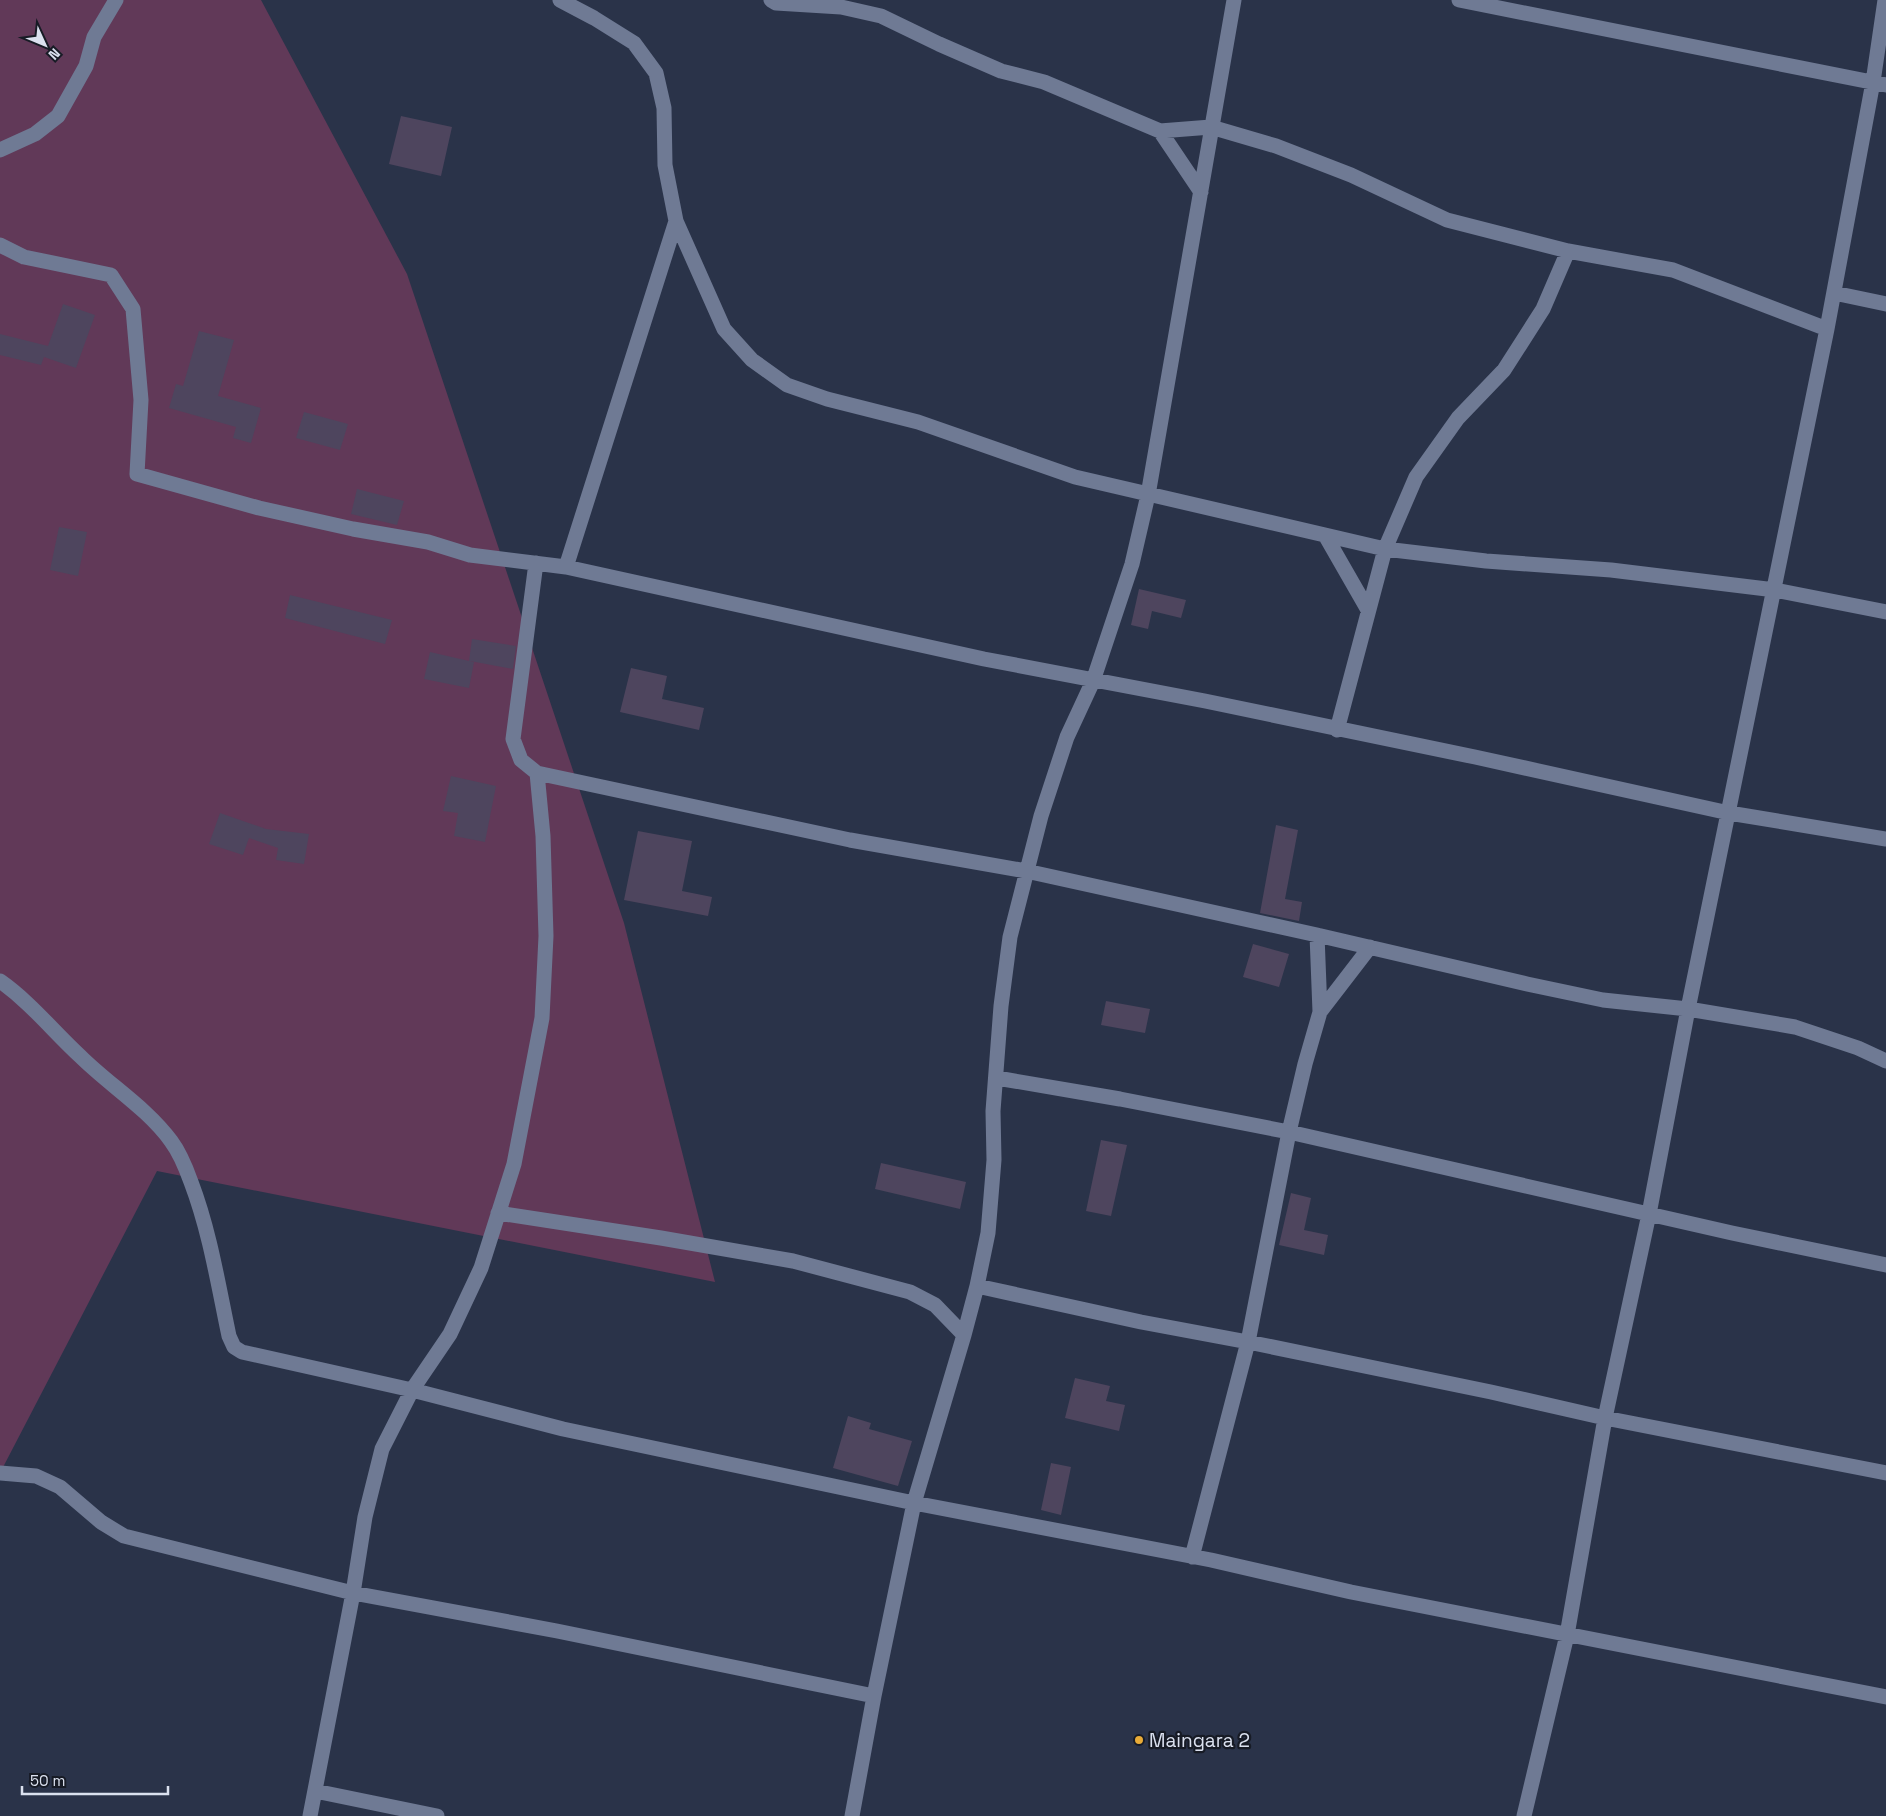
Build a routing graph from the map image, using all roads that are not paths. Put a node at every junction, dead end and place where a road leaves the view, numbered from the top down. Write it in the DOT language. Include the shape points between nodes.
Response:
graph roads {
  1 [pos="116,0"];
  2 [pos="560,0"];
  3 [pos="771,0"];
  4 [pos="1234,0"];
  5 [pos="1460,0"];
  6 [pos="1885,0"];
  7 [pos="1880,83"];
  8 [pos="1211,127"];
  9 [pos="1160,131"];
  10 [pos="0,150"];
  11 [pos="1201,192"];
  12 [pos="676,221"];
  13 [pos="0,245"];
  14 [pos="1568,251"];
  15 [pos="1834,293"];
  16 [pos="1886,304"];
  17 [pos="1827,329"];
  18 [pos="1148,495"];
  19 [pos="1324,535"];
  20 [pos="1385,549"];
  21 [pos="536,563"];
  22 [pos="566,567"];
  23 [pos="1775,590"];
  24 [pos="1368,610"];
  25 [pos="1886,612"];
  26 [pos="1093,681"];
  27 [pos="1337,730"];
  28 [pos="537,773"];
  29 [pos="1729,813"];
  30 [pos="1886,839"];
  31 [pos="1026,871"];
  32 [pos="1316,935"];
  33 [pos="1370,947"];
  34 [pos="0,981"];
  35 [pos="1688,1009"];
  36 [pos="1320,1012"];
  37 [pos="1886,1061"];
  38 [pos="997,1078"];
  39 [pos="1289,1132"];
  40 [pos="498,1213"];
  41 [pos="1649,1214"];
  42 [pos="1886,1265"];
  43 [pos="977,1286"];
  44 [pos="964,1335"];
  45 [pos="1248,1342"];
  46 [pos="412,1390"];
  47 [pos="1605,1418"];
  48 [pos="0,1473"];
  49 [pos="1886,1474"];
  50 [pos="914,1503"];
  51 [pos="1192,1556"];
  52 [pos="353,1593"];
  53 [pos="1567,1635"];
  54 [pos="874,1696"];
  55 [pos="1886,1697"];
  56 [pos="315,1791"];
  57 [pos="310,1816"];
  58 [pos="437,1816"];
  59 [pos="852,1816"];
  60 [pos="1524,1816"];
  1 -- 10 [label="street" via="94,37 86,66 58,116 35,134"];
  2 -- 12 [label="street" via="634,43 656,74 664,108 665,165"];
  3 -- 9 [label="street" via="841,7 881,16 1001,71 1052,85"];
  4 -- 8 [label="street"];
  5 -- 7 [label="street"];
  6 -- 7 [label="street"];
  7 -- 15 [label="street"];
  8 -- 9 [label="street"];
  8 -- 11 [label="street"];
  8 -- 14 [label="street" via="1276,146 1351,175 1446,220"];
  9 -- 11 [label="street"];
  11 -- 18 [label="street"];
  12 -- 18 [label="street" via="724,329 752,360 786,385 918,422 1075,477"];
  12 -- 22 [label="street"];
  13 -- 21 [label="street" via="24,257 111,275 134,309 141,400 137,474 259,508 353,529 428,542 470,555"];
  14 -- 17 [label="street" via="1672,270"];
  14 -- 20 [label="street" via="1543,309 1504,370 1458,418 1416,477"];
  15 -- 16 [label="street"];
  15 -- 17 [label="street"];
  17 -- 23 [label="street"];
  18 -- 19 [label="street"];
  18 -- 26 [label="street" via="1132,564"];
  19 -- 20 [label="street"];
  19 -- 24 [label="street"];
  20 -- 23 [label="street" via="1486,562 1610,570"];
  20 -- 24 [label="street"];
  21 -- 22 [label="street"];
  21 -- 28 [label="street" via="513,739 521,760"];
  22 -- 26 [label="street"];
  23 -- 25 [label="street"];
  23 -- 29 [label="street"];
  24 -- 27 [label="street"];
  26 -- 27 [label="street"];
  26 -- 31 [label="street" via="1067,737"];
  27 -- 29 [label="street"];
  28 -- 31 [label="street" via="850,840"];
  28 -- 40 [label="street" via="546,936 542,1018 514,1164"];
  29 -- 30 [label="street"];
  29 -- 35 [label="street"];
  31 -- 32 [label="street"];
  31 -- 38 [label="street" via="1008,947"];
  32 -- 33 [label="street"];
  32 -- 36 [label="street"];
  33 -- 35 [label="street" via="1603,1000"];
  33 -- 36 [label="street"];
  34 -- 46 [label="street" via="172,1142 184,1164 202,1214 234,1347 242,1352"];
  35 -- 37 [label="street" via="1795,1027"];
  35 -- 41 [label="street"];
  36 -- 39 [label="street"];
  38 -- 39 [label="street"];
  38 -- 43 [label="street" via="988,1233"];
  39 -- 41 [label="street"];
  39 -- 45 [label="street"];
  40 -- 44 [label="street" via="793,1260 910,1292 935,1305"];
  40 -- 46 [label="street" via="481,1268 450,1334"];
  41 -- 42 [label="street"];
  41 -- 47 [label="street"];
  43 -- 44 [label="street"];
  43 -- 45 [label="street"];
  44 -- 50 [label="street"];
  45 -- 47 [label="street"];
  45 -- 51 [label="street"];
  46 -- 50 [label="street" via="563,1429"];
  46 -- 52 [label="street" via="382,1449 365,1517"];
  47 -- 49 [label="street"];
  47 -- 53 [label="street"];
  48 -- 52 [label="street" via="36,1476 60,1487 101,1522 124,1536"];
  50 -- 51 [label="street"];
  50 -- 54 [label="street"];
  51 -- 53 [label="street"];
  52 -- 54 [label="street"];
  52 -- 56 [label="street"];
  53 -- 55 [label="street"];
  53 -- 60 [label="street"];
  54 -- 59 [label="street"];
  56 -- 57 [label="street"];
  56 -- 58 [label="street"];
}
